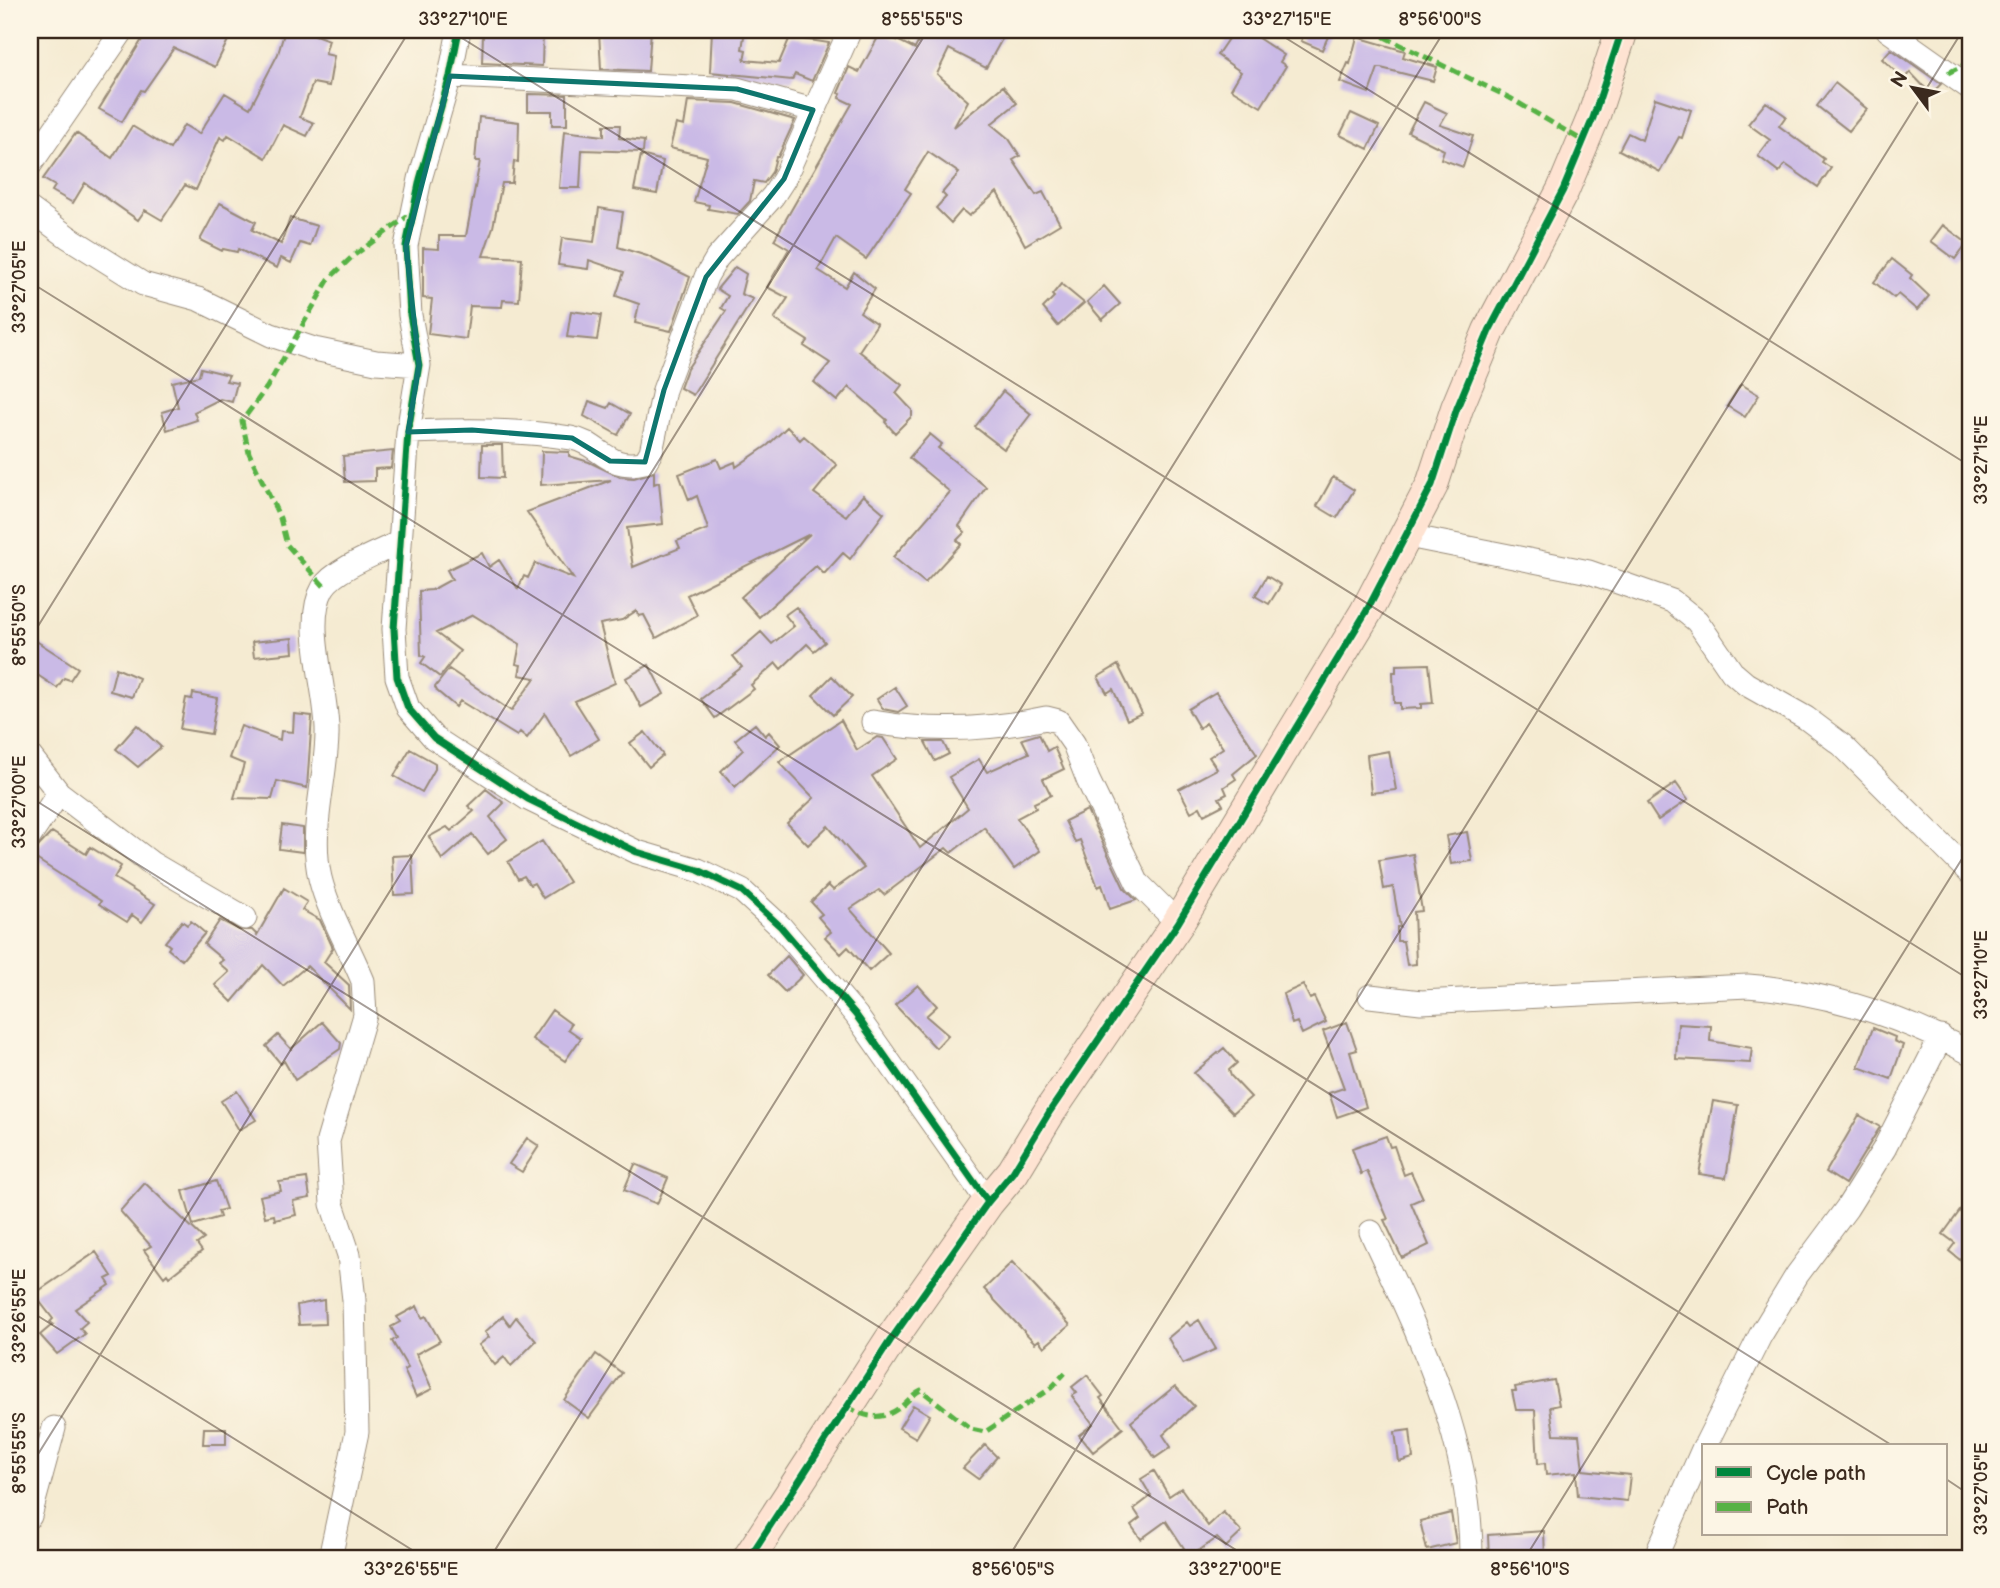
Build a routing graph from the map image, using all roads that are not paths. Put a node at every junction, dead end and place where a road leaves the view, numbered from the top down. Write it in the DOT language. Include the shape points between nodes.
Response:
graph roads {
  1 [pos="123,30"];
  2 [pos="458,30"];
  3 [pos="850,30"];
  4 [pos="1622,30"];
  5 [pos="1888,30"];
  6 [pos="450,76"];
  7 [pos="1970,88"];
  8 [pos="813,110"];
  9 [pos="30,165"];
  10 [pos="30,209"];
  11 [pos="419,365"];
  12 [pos="408,432"];
  13 [pos="1408,536"];
  14 [pos="400,542"];
  15 [pos="873,722"];
  16 [pos="30,756"];
  17 [pos="59,793"];
  18 [pos="30,836"];
  19 [pos="1970,873"];
  20 [pos="245,918"];
  21 [pos="1178,923"];
  22 [pos="1370,996"];
  23 [pos="1941,1037"];
  24 [pos="1970,1053"];
  25 [pos="988,1202"];
  26 [pos="1371,1232"];
  27 [pos="54,1429"];
  28 [pos="1706,1444"];
  29 [pos="1702,1452"];
  30 [pos="30,1516"];
  31 [pos="330,1558"];
  32 [pos="750,1558"];
  33 [pos="1471,1558"];
  34 [pos="1655,1558"];
  1 -- 9 [label="street"];
  2 -- 6 [label="street"];
  3 -- 8 [label="street"];
  4 -- 13 [label="street" via="1563,190 1489,331 1432,485"];
  5 -- 7 [label="street"];
  6 -- 8 [label="street" via="737,89"];
  6 -- 11 [label="street" via="406,246 410,315"];
  8 -- 12 [label="street" via="779,188 717,258 706,277 664,390 652,452 645,462 610,461 572,438 512,431"];
  10 -- 11 [label="street" via="143,284 198,299 271,335 314,349 376,362"];
  11 -- 12 [label="street"];
  12 -- 14 [label="street"];
  13 -- 19 [label="street" via="1589,572 1672,601 1697,621 1732,673 1842,745"];
  13 -- 21 [label="street"];
  14 -- 25 [label="street" via="394,629 397,677 408,708 434,738 528,799 637,852 698,870 742,891 781,927 856,1015"];
  14 -- 31 [label="street" via="335,575 318,600 316,644 328,734 316,842 320,879 366,996 365,1015 328,1141 332,1204 349,1255 354,1300 357,1432"];
  15 -- 21 [label="street" via="905,728 962,728 1046,718 1058,721 1074,744 1137,882"];
  16 -- 17 [label="street"];
  17 -- 18 [label="street"];
  17 -- 20 [label="street" via="152,863"];
  21 -- 25 [label="street" via="1013,1172"];
  22 -- 23 [label="street" via="1421,1002 1748,986 1837,1000"];
  23 -- 24 [label="street"];
  23 -- 28 [label="street" via="1866,1179 1760,1336"];
  25 -- 32 [label="street" via="890,1341"];
  26 -- 33 [label="street" via="1440,1389 1462,1472"];
  27 -- 30 [label="street"];
  29 -- 34 [label="street"];
}
